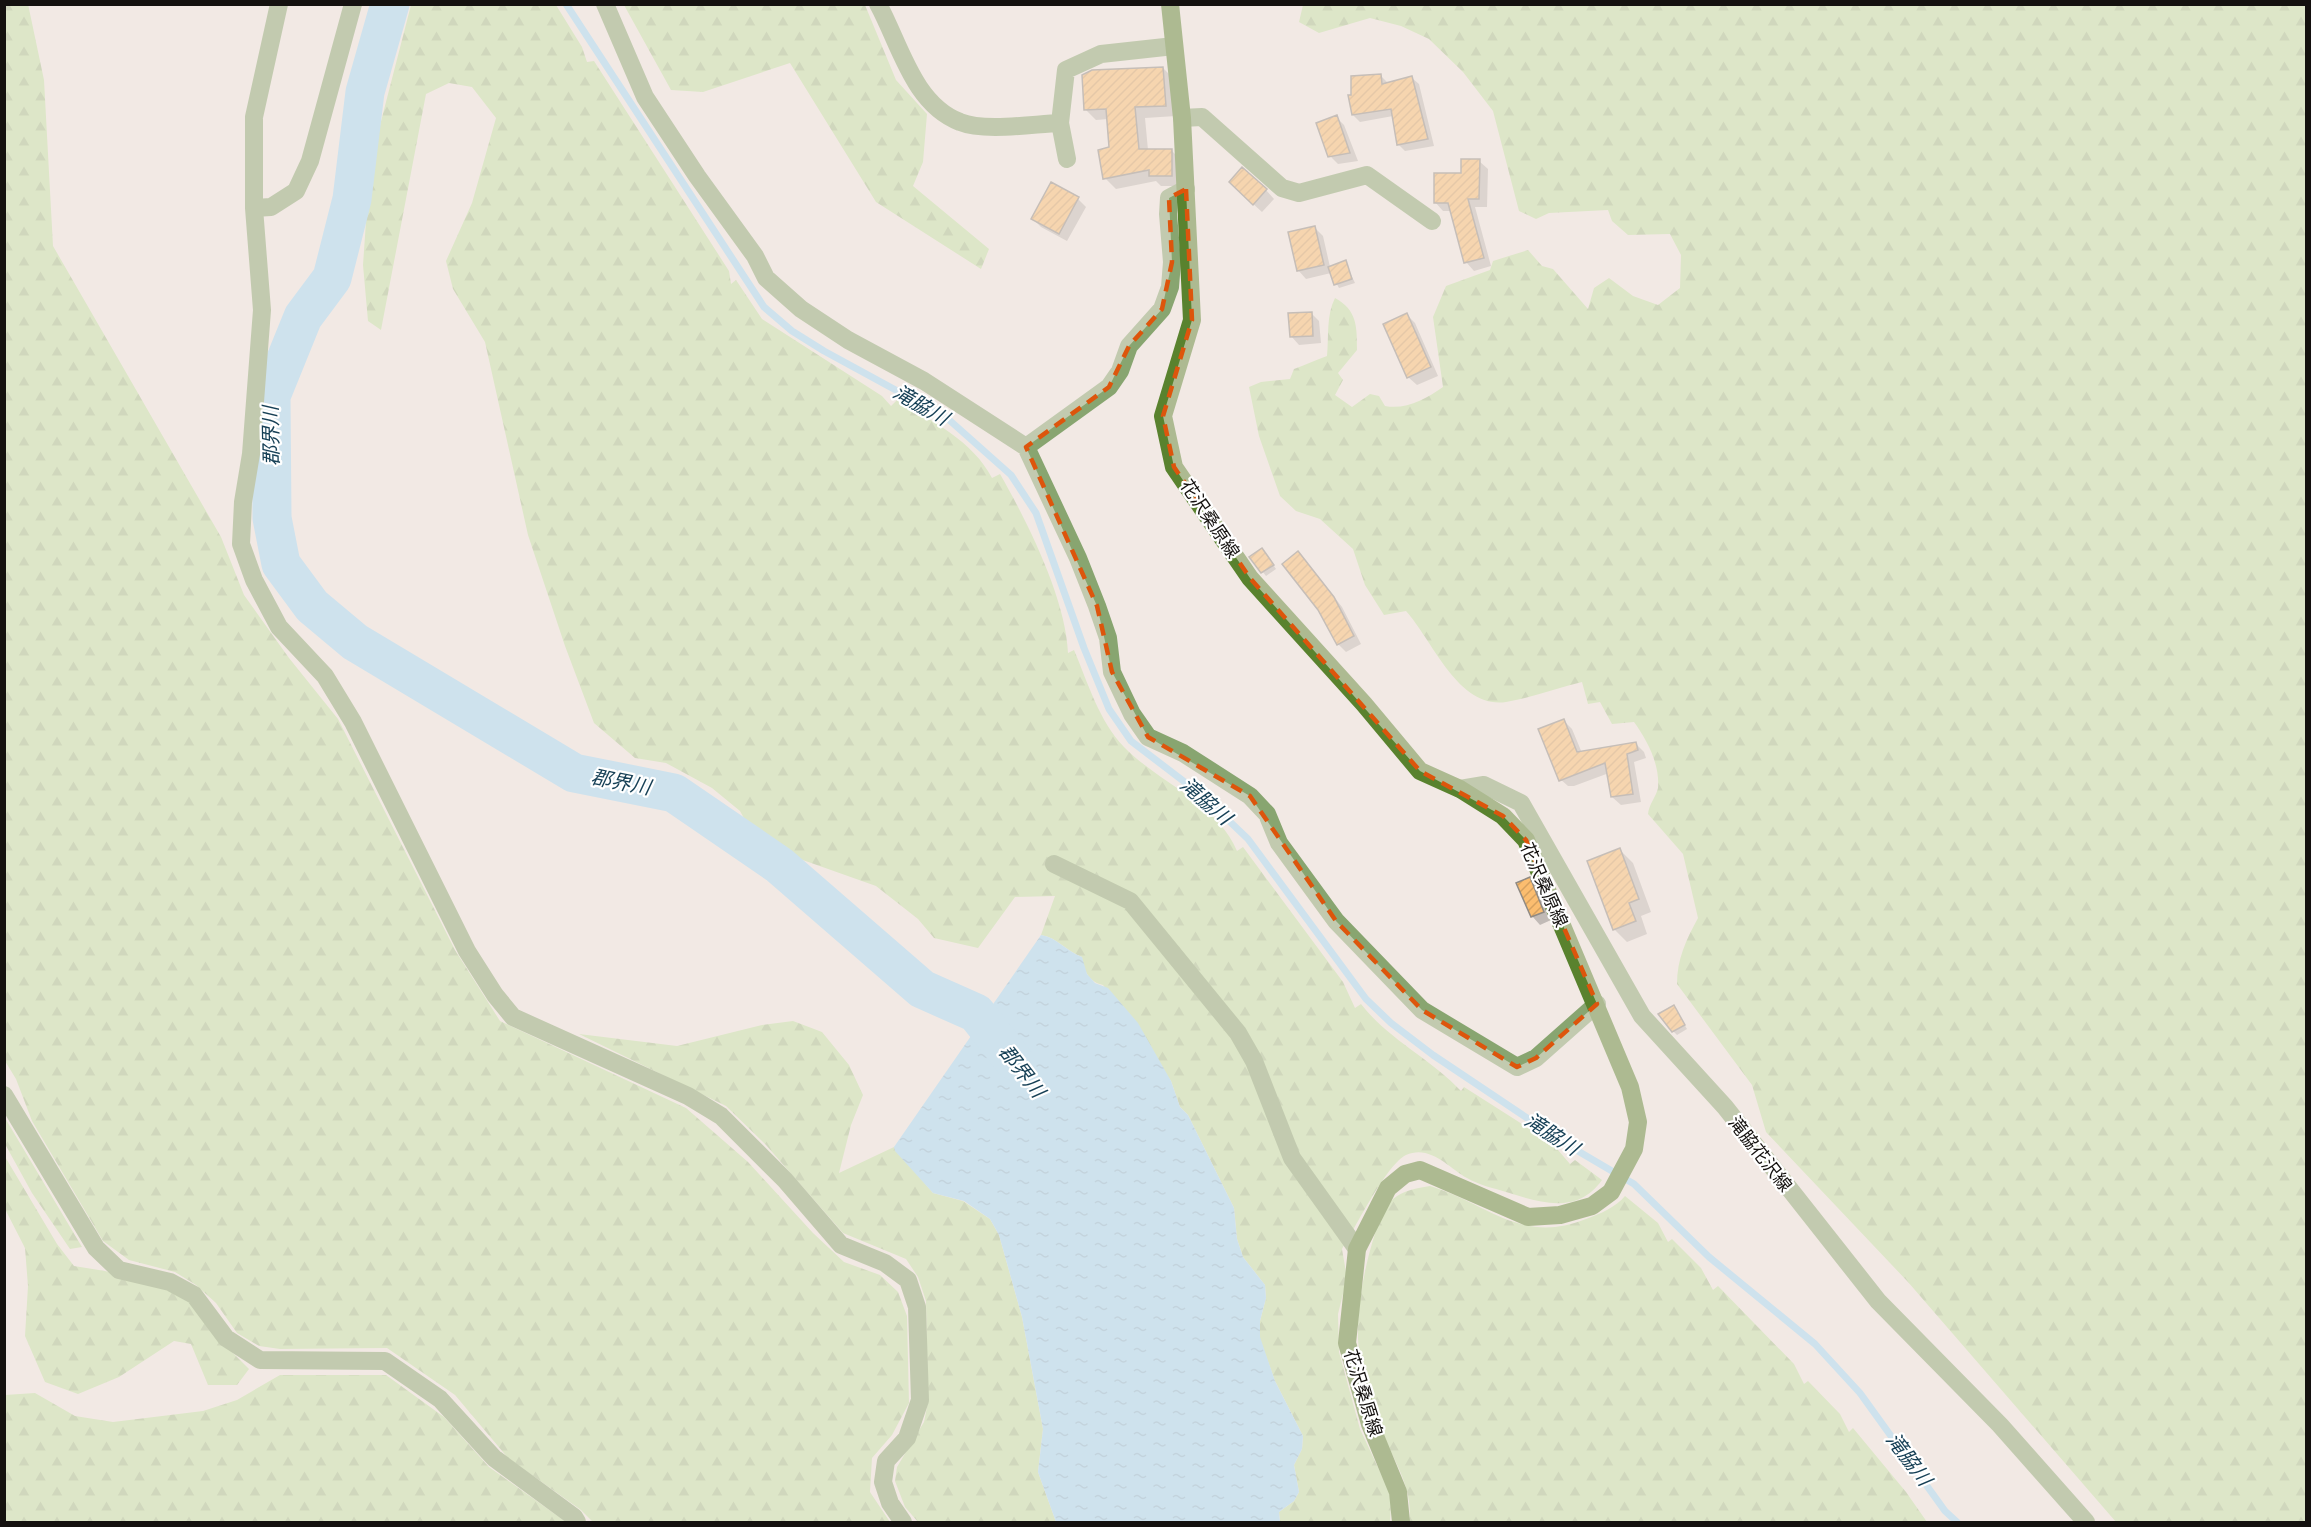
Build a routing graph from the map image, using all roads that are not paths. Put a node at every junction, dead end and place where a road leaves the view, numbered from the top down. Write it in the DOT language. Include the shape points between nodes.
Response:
graph roads {
  1 [pos="279,4"];
  2 [pos="353,4"];
  3 [pos="605,4"];
  4 [pos="878,4"];
  5 [pos="1170,4"];
  6 [pos="1174,46"];
  7 [pos="1182,118"];
  8 [pos="1060,123"];
  9 [pos="1067,159"];
  10 [pos="1186,189"];
  11 [pos="254,208"];
  12 [pos="1432,221"];
  13 [pos="1026,447"];
  14 [pos="1460,789"];
  15 [pos="1054,864"];
  16 [pos="1597,1004"];
  17 [pos="4,1095"];
  18 [pos="1357,1249"];
  19 [pos="578,1522"];
  20 [pos="903,1522"];
  21 [pos="1401,1522"];
  22 [pos="2086,1522"];
  1 -- 11 [label="street" via="254,117"];
  2 -- 11 [label="street" via="310,161 296,191 271,207"];
  3 -- 13 [label="street" via="645,97 755,256 766,278 801,309 848,340 924,381"];
  4 -- 8 [label="street" via="916,81 945,113 961,123 984,126"];
  5 -- 6 [label="main road, 花沢桑原線"];
  6 -- 7 [label="main road, 花沢桑原線"];
  6 -- 8 [label="street" via="1101,54 1066,70"];
  7 -- 10 [label="main road, 花沢桑原線"];
  7 -- 12 [label="street" via="1202,117 1282,188 1299,193 1367,175"];
  8 -- 9 [label="street"];
  10 -- 13 [label="street" via="1169,198 1172,262 1170,287 1162,309 1129,346 1109,387"];
  10 -- 14 [label="main road, 花沢桑原線" via="1192,320 1163,416 1174,467 1250,578 1420,771"];
  11 -- 20 [label="street" via="262,310 241,544 254,580 279,627 325,676 353,722 467,951 513,1017 688,1096 721,1116 785,1180 841,1245 885,1263 908,1280 917,1307 920,1400 908,1438 886,1461 884,1482 890,1503"];
  13 -- 16 [label="street" via="1094,596 1108,638 1112,672 1148,737 1183,753 1250,796 1267,814 1284,850 1336,921 1422,1010 1517,1067 1536,1059"];
  14 -- 16 [label="main road, 花沢桑原線" via="1503,816 1526,840"];
  14 -- 22 [label="street, 滝脇花沢線" via="1484,785 1521,803 1642,1016 1725,1107 1878,1301 2000,1425"];
  15 -- 18 [label="street" via="1131,901 1231,1024 1254,1061 1292,1158"];
  16 -- 18 [label="main road, 花沢桑原線" via="1630,1087 1638,1122 1634,1149 1611,1192 1592,1206 1560,1215 1528,1217 1420,1170 1405,1174 1389,1188"];
  17 -- 19 [label="street" via="96,1248 119,1270 170,1282 194,1295 226,1338 260,1360 385,1361 440,1399 494,1458"];
  18 -- 21 [label="main road, 花沢桑原線" via="1347,1343 1370,1424 1398,1492"];
}
